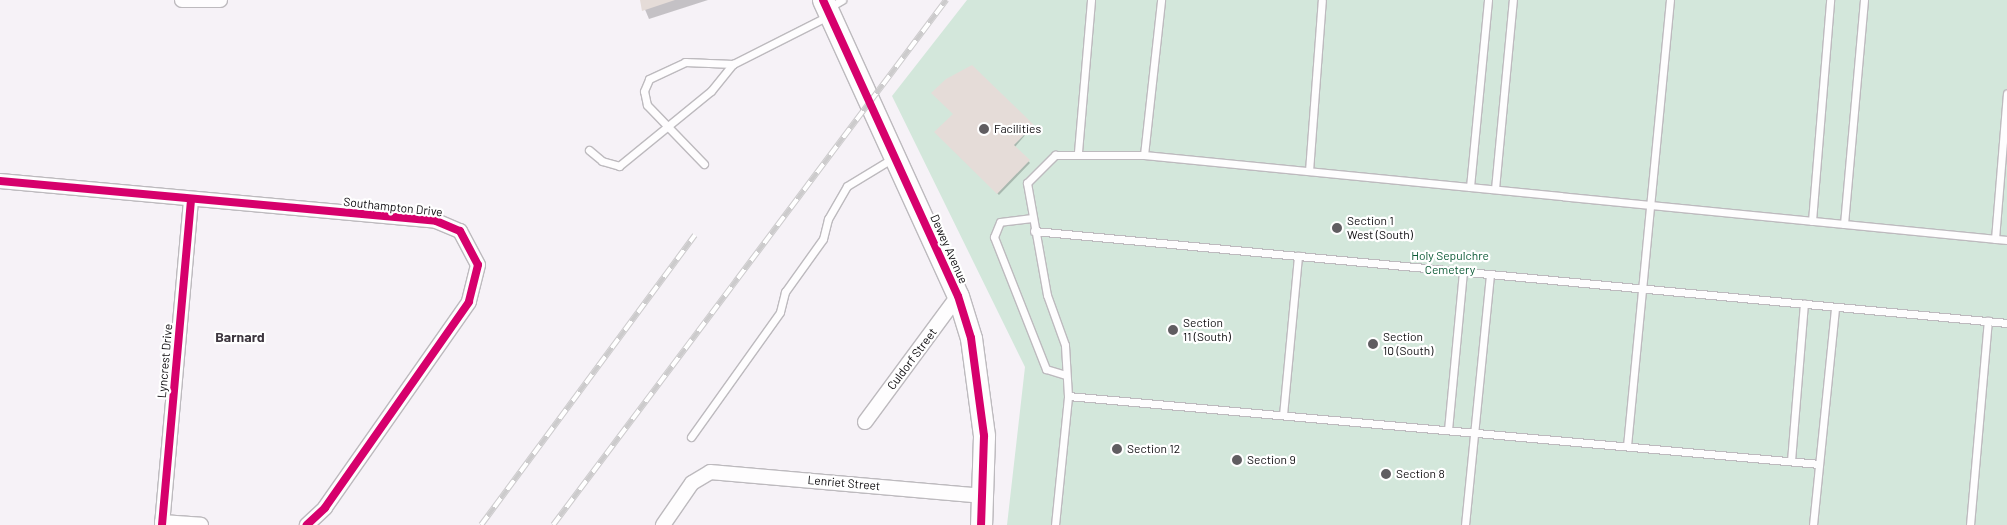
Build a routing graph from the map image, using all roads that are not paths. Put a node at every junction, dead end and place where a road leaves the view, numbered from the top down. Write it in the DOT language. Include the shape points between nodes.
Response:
graph roads {
  1 [pos="182,0"];
  2 [pos="220,0"];
  3 [pos="1091,0"];
  4 [pos="1160,0"];
  5 [pos="1322,0"];
  6 [pos="1488,0"];
  7 [pos="1513,0"];
  8 [pos="1670,0"];
  9 [pos="1830,0"];
  10 [pos="1864,0"];
  11 [pos="831,6"];
  12 [pos="733,64"];
  13 [pos="2007,93"];
  14 [pos="665,125"];
  15 [pos="589,150"];
  16 [pos="1078,152"];
  17 [pos="1144,154"];
  18 [pos="895,157"];
  19 [pos="704,164"];
  20 [pos="1309,171"];
  21 [pos="0,181"];
  22 [pos="1470,187"];
  23 [pos="1495,189"];
  24 [pos="191,198"];
  25 [pos="1650,205"];
  26 [pos="1032,218"];
  27 [pos="1812,221"];
  28 [pos="1844,224"];
  29 [pos="1034,231"];
  30 [pos="1995,239"];
  31 [pos="2007,240"];
  32 [pos="1298,256"];
  33 [pos="1462,272"];
  34 [pos="1490,274"];
  35 [pos="1642,289"];
  36 [pos="958,296"];
  37 [pos="1804,304"];
  38 [pos="1835,307"];
  39 [pos="1988,322"];
  40 [pos="2007,323"];
  41 [pos="1066,375"];
  42 [pos="1068,396"];
  43 [pos="1283,415"];
  44 [pos="865,422"];
  45 [pos="1448,430"];
  46 [pos="1473,432"];
  47 [pos="691,437"];
  48 [pos="1627,446"];
  49 [pos="1791,461"];
  50 [pos="1819,464"];
  51 [pos="984,496"];
  52 [pos="162,523"];
  53 [pos="201,525"];
  54 [pos="307,525"];
  55 [pos="663,525"];
  56 [pos="981,525"];
  57 [pos="1055,525"];
  58 [pos="1465,525"];
  59 [pos="1813,525"];
  60 [pos="1970,525"];
  1 -- 2 [label="street"];
  3 -- 16 [label="lane"];
  4 -- 17 [label="lane"];
  5 -- 20 [label="lane"];
  6 -- 22 [label="lane"];
  7 -- 23 [label="lane"];
  8 -- 25 [label="lane"];
  9 -- 27 [label="lane"];
  10 -- 28 [label="lane"];
  11 -- 12 [label="lane"];
  11 -- 18 [label="main road, Dewey Avenue"];
  12 -- 14 [label="lane" via="711,91"];
  12 -- 14 [label="lane" via="685,62 649,80 644,91 646,105"];
  13 -- 30 [label="lane"];
  14 -- 15 [label="lane" via="619,166 602,161"];
  14 -- 19 [label="lane"];
  16 -- 17 [label="lane"];
  16 -- 26 [label="lane" via="1055,155 1027,184"];
  17 -- 20 [label="lane"];
  18 -- 36 [label="main road, Dewey Avenue"];
  18 -- 47 [label="lane" via="847,186 828,219 823,238 785,292 780,312"];
  20 -- 22 [label="lane"];
  21 -- 24 [label="street, Southampton Drive"];
  22 -- 23 [label="lane"];
  23 -- 25 [label="lane"];
  24 -- 52 [label="street, Lyncrest Drive"];
  24 -- 54 [label="street, Southampton Drive" via="436,221 460,231 476,256 477,284 469,302 325,508"];
  25 -- 27 [label="lane"];
  25 -- 35 [label="lane"];
  26 -- 29 [label="lane"];
  26 -- 41 [label="lane" via="1000,222 994,236 1046,369"];
  27 -- 28 [label="lane"];
  28 -- 30 [label="lane"];
  29 -- 32 [label="lane"];
  29 -- 41 [label="lane" via="1047,295 1064,345"];
  30 -- 31 [label="lane"];
  32 -- 33 [label="lane"];
  32 -- 43 [label="lane"];
  33 -- 34 [label="lane"];
  33 -- 45 [label="lane"];
  34 -- 35 [label="lane"];
  34 -- 46 [label="lane"];
  35 -- 37 [label="lane"];
  35 -- 48 [label="lane"];
  36 -- 44 [label="street, Culdorf Street"];
  36 -- 51 [label="main road, Dewey Avenue" via="982,408"];
  37 -- 38 [label="lane"];
  37 -- 49 [label="lane"];
  38 -- 39 [label="lane"];
  38 -- 50 [label="lane"];
  39 -- 40 [label="lane"];
  39 -- 60 [label="lane"];
  41 -- 42 [label="lane"];
  42 -- 43 [label="lane"];
  42 -- 57 [label="lane"];
  43 -- 45 [label="lane"];
  45 -- 46 [label="lane"];
  46 -- 48 [label="lane"];
  46 -- 58 [label="lane"];
  48 -- 49 [label="lane"];
  49 -- 50 [label="lane"];
  50 -- 59 [label="lane"];
  51 -- 55 [label="street, Lenriet Street" via="703,474"];
  51 -- 56 [label="main road, Dewey Avenue"];
  52 -- 53 [label="street"];
}
